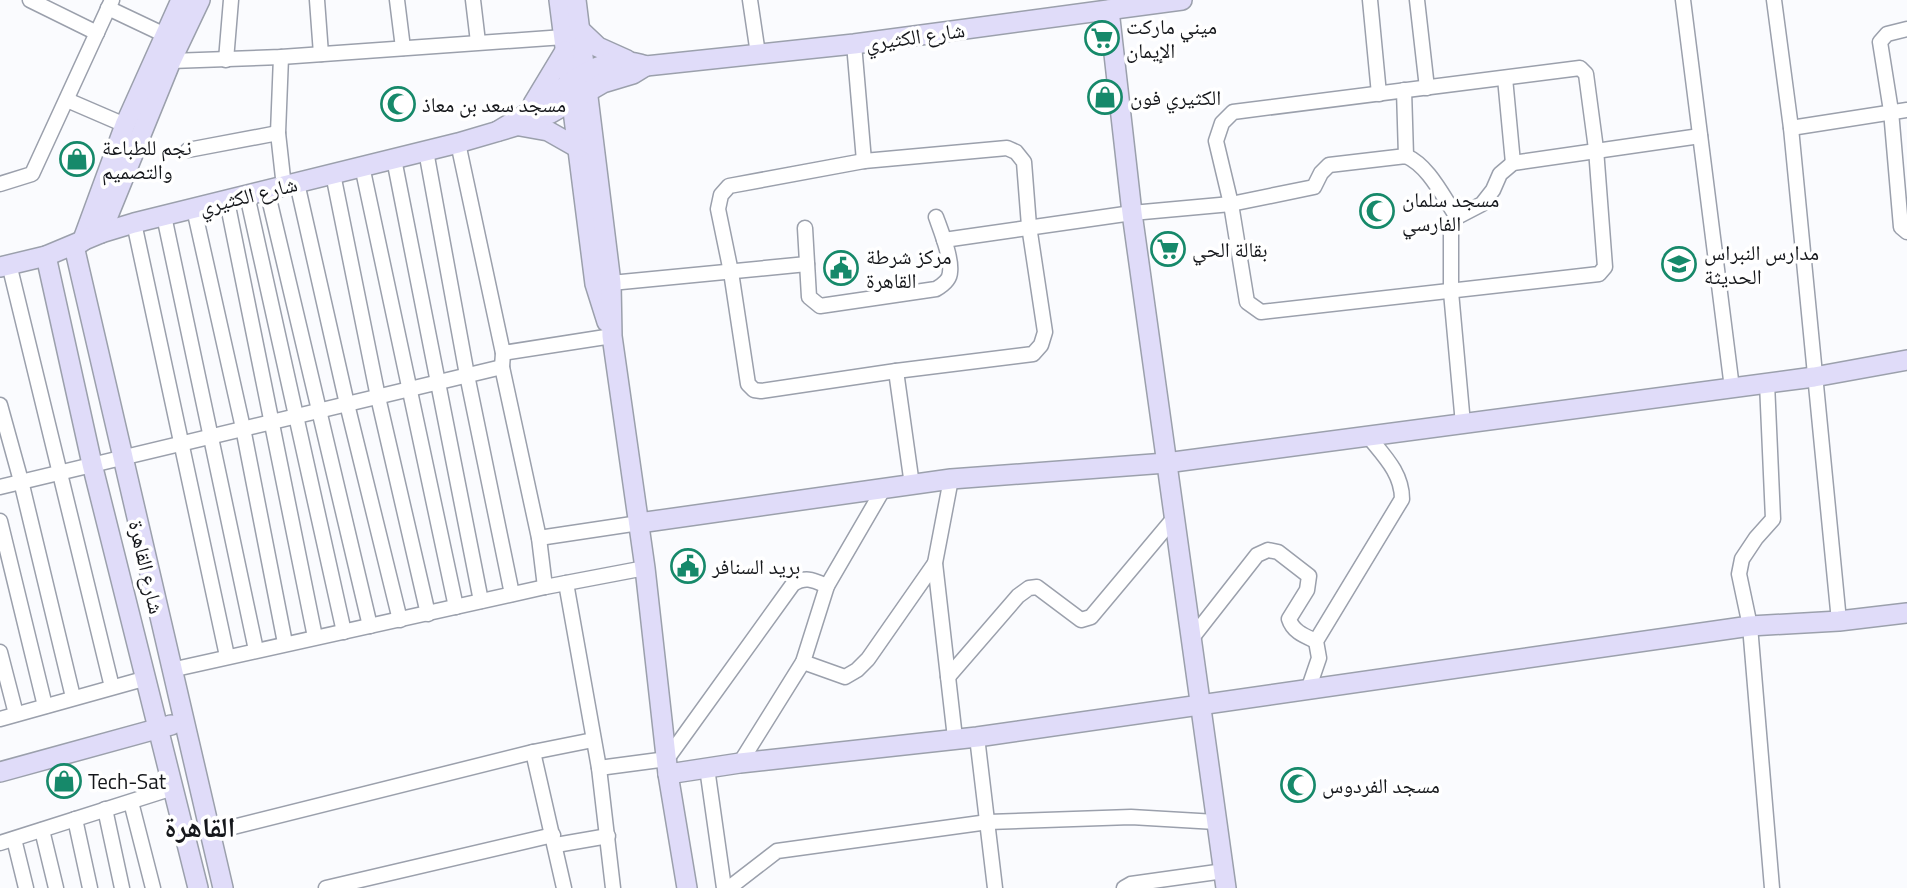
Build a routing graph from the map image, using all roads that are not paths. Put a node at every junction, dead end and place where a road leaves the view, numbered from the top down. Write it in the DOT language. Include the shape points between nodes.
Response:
graph roads {
  1 [pos="30,0"];
  2 [pos="181,0"];
  3 [pos="200,0"];
  4 [pos="231,0"];
  5 [pos="317,0"];
  6 [pos="397,0"];
  7 [pos="473,0"];
  8 [pos="559,0"];
  9 [pos="576,0"];
  10 [pos="750,0"];
  11 [pos="1182,0"];
  12 [pos="1370,0"];
  13 [pos="1418,0"];
  14 [pos="1683,0"];
  15 [pos="1774,0"];
  16 [pos="110,4"];
  17 [pos="1131,4"];
  18 [pos="1109,10"];
  19 [pos="1907,29"];
  20 [pos="97,33"];
  21 [pos="165,35"];
  22 [pos="570,39"];
  23 [pos="478,42"];
  24 [pos="854,44"];
  25 [pos="403,48"];
  26 [pos="321,54"];
  27 [pos="758,54"];
  28 [pos="281,57"];
  29 [pos="226,60"];
  30 [pos="171,61"];
  31 [pos="637,63"];
  32 [pos="1505,78"];
  33 [pos="579,87"];
  34 [pos="1427,88"];
  35 [pos="1404,90"];
  36 [pos="1379,94"];
  37 [pos="67,100"];
  38 [pos="1907,110"];
  39 [pos="1891,111"];
  40 [pos="513,124"];
  41 [pos="125,125"];
  42 [pos="1791,128"];
  43 [pos="278,133"];
  44 [pos="1700,136"];
  45 [pos="458,143"];
  46 [pos="578,148"];
  47 [pos="1596,149"];
  48 [pos="188,150"];
  49 [pos="426,151"];
  50 [pos="1406,156"];
  51 [pos="394,159"];
  52 [pos="864,161"];
  53 [pos="1513,163"];
  54 [pos="362,166"];
  55 [pos="333,174"];
  56 [pos="0,184"];
  57 [pos="283,187"];
  58 [pos="247,195"];
  59 [pos="227,201"];
  60 [pos="1231,204"];
  61 [pos="194,209"];
  62 [pos="1132,213"];
  63 [pos="164,216"];
  64 [pos="936,217"];
  65 [pos="1457,217"];
  66 [pos="134,223"];
  67 [pos="1029,226"];
  68 [pos="805,228"];
  69 [pos="1907,232"];
  70 [pos="101,233"];
  71 [pos="944,240"];
  72 [pos="78,244"];
  73 [pos="46,256"];
  74 [pos="807,264"];
  75 [pos="5,266"];
  76 [pos="731,272"];
  77 [pos="611,283"];
  78 [pos="1451,292"];
  79 [pos="612,336"];
  80 [pos="503,360"];
  81 [pos="1907,360"];
  82 [pos="896,371"];
  83 [pos="467,375"];
  84 [pos="1814,377"];
  85 [pos="437,382"];
  86 [pos="1767,383"];
  87 [pos="1732,388"];
  88 [pos="408,389"];
  89 [pos="377,397"];
  90 [pos="347,404"];
  91 [pos="0,405"];
  92 [pos="319,410"];
  93 [pos="295,416"];
  94 [pos="273,421"];
  95 [pos="1463,424"];
  96 [pos="243,428"];
  97 [pos="211,435"];
  98 [pos="1368,436"];
  99 [pos="181,443"];
  100 [pos="122,458"];
  101 [pos="1166,463"];
  102 [pos="92,464"];
  103 [pos="59,472"];
  104 [pos="951,479"];
  105 [pos="21,481"];
  106 [pos="912,485"];
  107 [pos="0,487"];
  108 [pos="884,488"];
  109 [pos="1174,518"];
  110 [pos="0,521"];
  111 [pos="639,523"];
  112 [pos="539,538"];
  113 [pos="935,563"];
  114 [pos="645,568"];
  115 [pos="566,583"];
  116 [pos="827,586"];
  117 [pos="545,587"];
  118 [pos="512,594"];
  119 [pos="481,601"];
  120 [pos="456,607"];
  121 [pos="1907,613"];
  122 [pos="428,614"];
  123 [pos="400,620"];
  124 [pos="1839,621"];
  125 [pos="370,626"];
  126 [pos="1750,626"];
  127 [pos="344,632"];
  128 [pos="315,637"];
  129 [pos="1192,638"];
  130 [pos="1316,641"];
  131 [pos="285,643"];
  132 [pos="256,650"];
  133 [pos="0,652"];
  134 [pos="227,656"];
  135 [pos="803,662"];
  136 [pos="171,670"];
  137 [pos="948,677"];
  138 [pos="147,678"];
  139 [pos="112,687"];
  140 [pos="1308,690"];
  141 [pos="73,697"];
  142 [pos="1202,705"];
  143 [pos="45,706"];
  144 [pos="16,714"];
  145 [pos="0,719"];
  146 [pos="184,722"];
  147 [pos="159,727"];
  148 [pos="978,737"];
  149 [pos="955,738"];
  150 [pos="593,740"];
  151 [pos="533,752"];
  152 [pos="740,763"];
  153 [pos="668,766"];
  154 [pos="599,768"];
  155 [pos="707,768"];
  156 [pos="0,772"];
  157 [pos="173,788"];
  158 [pos="131,802"];
  159 [pos="105,809"];
  160 [pos="75,819"];
  161 [pos="988,822"];
  162 [pos="1216,822"];
  163 [pos="42,830"];
  164 [pos="209,833"];
  165 [pos="608,836"];
  166 [pos="554,840"];
  167 [pos="7,841"];
  168 [pos="1225,879"];
  169 [pos="26,888"];
  170 [pos="57,888"];
  171 [pos="90,888"];
  172 [pos="122,888"];
  173 [pos="153,888"];
  174 [pos="198,888"];
  175 [pos="223,888"];
  176 [pos="326,888"];
  177 [pos="564,888"];
  178 [pos="614,888"];
  179 [pos="687,888"];
  180 [pos="726,888"];
  181 [pos="995,888"];
  182 [pos="1124,888"];
  183 [pos="1772,888"];
  1 -- 20 [label="street"];
  2 -- 21 [label="street"];
  3 -- 30 [label="street"];
  4 -- 29 [label="street"];
  5 -- 26 [label="street"];
  6 -- 25 [label="street"];
  7 -- 23 [label="street"];
  8 -- 22 [label="street"];
  9 -- 22 [label="street"];
  10 -- 27 [label="street"];
  11 -- 17 [label="street, شارع الكثيري"];
  12 -- 36 [label="street"];
  13 -- 34 [label="street"];
  14 -- 44 [label="street"];
  15 -- 42 [label="street"];
  16 -- 20 [label="street"];
  16 -- 21 [label="street"];
  17 -- 18 [label="street, شارع الكثيري"];
  18 -- 24 [label="street, شارع الكثيري"];
  18 -- 62 [label="street"];
  19 -- 39 [label="street" via="1887,34 1880,42"];
  20 -- 37 [label="street"];
  21 -- 41 [label="street"];
  22 -- 23 [label="street"];
  22 -- 31 [label="street"];
  22 -- 33 [label="street"];
  22 -- 40 [label="street" via="550,80"];
  23 -- 25 [label="street"];
  24 -- 27 [label="street, شارع الكثيري"];
  24 -- 52 [label="street"];
  25 -- 26 [label="street"];
  26 -- 28 [label="street"];
  27 -- 31 [label="street, شارع الكثيري"];
  28 -- 29 [label="street"];
  28 -- 43 [label="street"];
  29 -- 30 [label="street"];
  30 -- 70 [label="street"];
  31 -- 33 [label="street, شارع الكثيري" via="607,63"];
  32 -- 34 [label="street"];
  32 -- 47 [label="street" via="1584,70"];
  32 -- 53 [label="street"];
  33 -- 40 [label="street, شارع الكثيري"];
  33 -- 46 [label="street"];
  33 -- 77 [label="street"];
  34 -- 35 [label="street"];
  35 -- 36 [label="street"];
  35 -- 50 [label="street"];
  36 -- 60 [label="street" via="1233,112 1222,123 1216,141"];
  37 -- 41 [label="street"];
  37 -- 56 [label="street" via="32,174"];
  38 -- 39 [label="street"];
  39 -- 42 [label="street"];
  39 -- 69 [label="street" via="1901,227"];
  40 -- 45 [label="street, شارع الكثيري"];
  40 -- 46 [label="street" via="548,131"];
  41 -- 72 [label="street"];
  42 -- 84 [label="street"];
  43 -- 48 [label="street"];
  43 -- 57 [label="street"];
  44 -- 47 [label="street"];
  44 -- 87 [label="street"];
  45 -- 49 [label="street, شارع الكثيري"];
  45 -- 80 [label="street"];
  46 -- 79 [label="street" via="595,284"];
  47 -- 53 [label="street"];
  47 -- 78 [label="street" via="1603,272"];
  49 -- 51 [label="street, شارع الكثيري"];
  49 -- 83 [label="street"];
  50 -- 60 [label="street" via="1329,165 1314,187"];
  50 -- 65 [label="street" via="1424,169"];
  51 -- 54 [label="street, شارع الكثيري"];
  51 -- 85 [label="street"];
  52 -- 67 [label="street" via="1007,148 1024,162"];
  52 -- 76 [label="street" via="729,186 718,209"];
  53 -- 65 [label="street" via="1500,174 1482,204"];
  54 -- 55 [label="street, شارع الكثيري"];
  54 -- 88 [label="street"];
  55 -- 57 [label="street, شارع الكثيري"];
  55 -- 89 [label="street"];
  57 -- 58 [label="street, شارع الكثيري"];
  57 -- 90 [label="street"];
  57 -- 92 [label="street"];
  58 -- 59 [label="street, شارع الكثيري"];
  58 -- 93 [label="street"];
  59 -- 61 [label="street, شارع الكثيري"];
  59 -- 94 [label="street"];
  60 -- 62 [label="street"];
  60 -- 78 [label="street" via="1247,302 1261,312"];
  61 -- 63 [label="street, شارع الكثيري"];
  61 -- 96 [label="street"];
  62 -- 67 [label="street"];
  62 -- 101 [label="street"];
  63 -- 66 [label="street, شارع الكثيري"];
  63 -- 97 [label="street"];
  64 -- 71 [label="street"];
  65 -- 78 [label="street" via="1451,226"];
  66 -- 70 [label="street, شارع الكثيري"];
  66 -- 99 [label="street"];
  67 -- 71 [label="street"];
  67 -- 82 [label="street" via="1045,332 1033,354"];
  68 -- 74 [label="street"];
  70 -- 72 [label="street, شارع الكثيري"];
  71 -- 74 [label="street" via="951,273 936,289 820,306 809,297"];
  72 -- 73 [label="street, شارع الكثيري"];
  72 -- 100 [label="street, شارع القاهرة"];
  73 -- 75 [label="street, شارع الكثيري"];
  73 -- 102 [label="street, شارع القاهرة"];
  74 -- 76 [label="street"];
  75 -- 103 [label="street"];
  76 -- 77 [label="street"];
  76 -- 82 [label="street" via="748,384 754,390"];
  77 -- 79 [label="street"];
  78 -- 95 [label="street"];
  79 -- 80 [label="street"];
  79 -- 111 [label="street"];
  80 -- 83 [label="street"];
  80 -- 112 [label="street"];
  81 -- 84 [label="street"];
  82 -- 106 [label="street"];
  83 -- 85 [label="street"];
  83 -- 118 [label="street"];
  84 -- 86 [label="street"];
  84 -- 124 [label="street"];
  85 -- 88 [label="street"];
  85 -- 119 [label="street"];
  86 -- 87 [label="street"];
  86 -- 126 [label="street" via="1773,519 1742,559 1739,574"];
  87 -- 95 [label="street"];
  88 -- 89 [label="street"];
  88 -- 120 [label="street"];
  89 -- 90 [label="street"];
  89 -- 122 [label="street"];
  90 -- 92 [label="street"];
  90 -- 123 [label="street"];
  91 -- 105 [label="street"];
  92 -- 93 [label="street"];
  92 -- 125 [label="street"];
  93 -- 94 [label="street"];
  93 -- 127 [label="street"];
  94 -- 96 [label="street"];
  94 -- 128 [label="street"];
  95 -- 98 [label="street"];
  96 -- 97 [label="street"];
  96 -- 131 [label="street"];
  97 -- 99 [label="street"];
  97 -- 132 [label="street"];
  98 -- 101 [label="street"];
  98 -- 130 [label="street" via="1397,473 1402,499"];
  99 -- 100 [label="street"];
  99 -- 134 [label="street"];
  100 -- 102 [label="street"];
  100 -- 136 [label="street, شارع القاهرة"];
  101 -- 104 [label="street"];
  101 -- 109 [label="street"];
  102 -- 103 [label="street"];
  102 -- 138 [label="street, شارع القاهرة"];
  103 -- 105 [label="street"];
  103 -- 139 [label="street"];
  104 -- 106 [label="street"];
  104 -- 113 [label="street"];
  105 -- 107 [label="street"];
  105 -- 141 [label="street"];
  106 -- 108 [label="street"];
  108 -- 111 [label="street"];
  108 -- 116 [label="street"];
  109 -- 129 [label="street"];
  109 -- 137 [label="street" via="1091,617 1081,620 1037,587 1028,588"];
  110 -- 143 [label="street"];
  111 -- 112 [label="street"];
  111 -- 114 [label="street"];
  112 -- 117 [label="street"];
  113 -- 135 [label="street" via="857,670 845,677"];
  113 -- 137 [label="street"];
  114 -- 115 [label="street"];
  114 -- 153 [label="street"];
  115 -- 117 [label="street"];
  115 -- 150 [label="street"];
  116 -- 135 [label="street"];
  116 -- 153 [label="street" via="809,578 793,584"];
  117 -- 118 [label="street"];
  118 -- 119 [label="street"];
  119 -- 120 [label="street"];
  120 -- 122 [label="street"];
  121 -- 124 [label="street"];
  122 -- 123 [label="street"];
  123 -- 125 [label="street"];
  124 -- 126 [label="street"];
  125 -- 127 [label="street"];
  126 -- 140 [label="street"];
  126 -- 183 [label="street"];
  127 -- 128 [label="street"];
  128 -- 131 [label="street"];
  129 -- 130 [label="street" via="1257,555 1268,550 1278,552 1310,576 1289,619 1300,634"];
  129 -- 142 [label="street"];
  130 -- 140 [label="street" via="1320,658"];
  131 -- 132 [label="street"];
  132 -- 134 [label="street"];
  133 -- 144 [label="street"];
  134 -- 136 [label="street"];
  135 -- 152 [label="street"];
  136 -- 146 [label="street, شارع القاهرة"];
  137 -- 149 [label="street"];
  138 -- 139 [label="street"];
  138 -- 147 [label="street, شارع القاهرة"];
  139 -- 141 [label="street"];
  140 -- 142 [label="street"];
  141 -- 143 [label="street"];
  142 -- 148 [label="street"];
  142 -- 162 [label="street"];
  143 -- 144 [label="street"];
  144 -- 145 [label="street"];
  146 -- 147 [label="street"];
  146 -- 164 [label="street, شارع القاهرة"];
  147 -- 156 [label="street"];
  147 -- 157 [label="street, شارع القاهرة"];
  148 -- 149 [label="street"];
  148 -- 161 [label="street"];
  149 -- 152 [label="street"];
  150 -- 151 [label="street"];
  150 -- 154 [label="street"];
  151 -- 164 [label="street"];
  151 -- 166 [label="street"];
  152 -- 155 [label="street"];
  153 -- 154 [label="street"];
  153 -- 155 [label="street"];
  153 -- 179 [label="street"];
  154 -- 165 [label="street"];
  155 -- 180 [label="street"];
  157 -- 158 [label="street"];
  157 -- 174 [label="street, شارع القاهرة"];
  158 -- 159 [label="street"];
  158 -- 173 [label="street"];
  159 -- 160 [label="street"];
  159 -- 172 [label="street"];
  160 -- 163 [label="street"];
  160 -- 171 [label="street"];
  161 -- 162 [label="street" via="1131,817"];
  161 -- 180 [label="street" via="777,851"];
  161 -- 181 [label="street"];
  162 -- 168 [label="street"];
  163 -- 167 [label="street"];
  163 -- 170 [label="street"];
  164 -- 175 [label="street, شارع القاهرة"];
  165 -- 166 [label="street"];
  165 -- 178 [label="street"];
  166 -- 176 [label="street"];
  166 -- 177 [label="street"];
  167 -- 169 [label="street"];
  168 -- 182 [label="street"];
}
